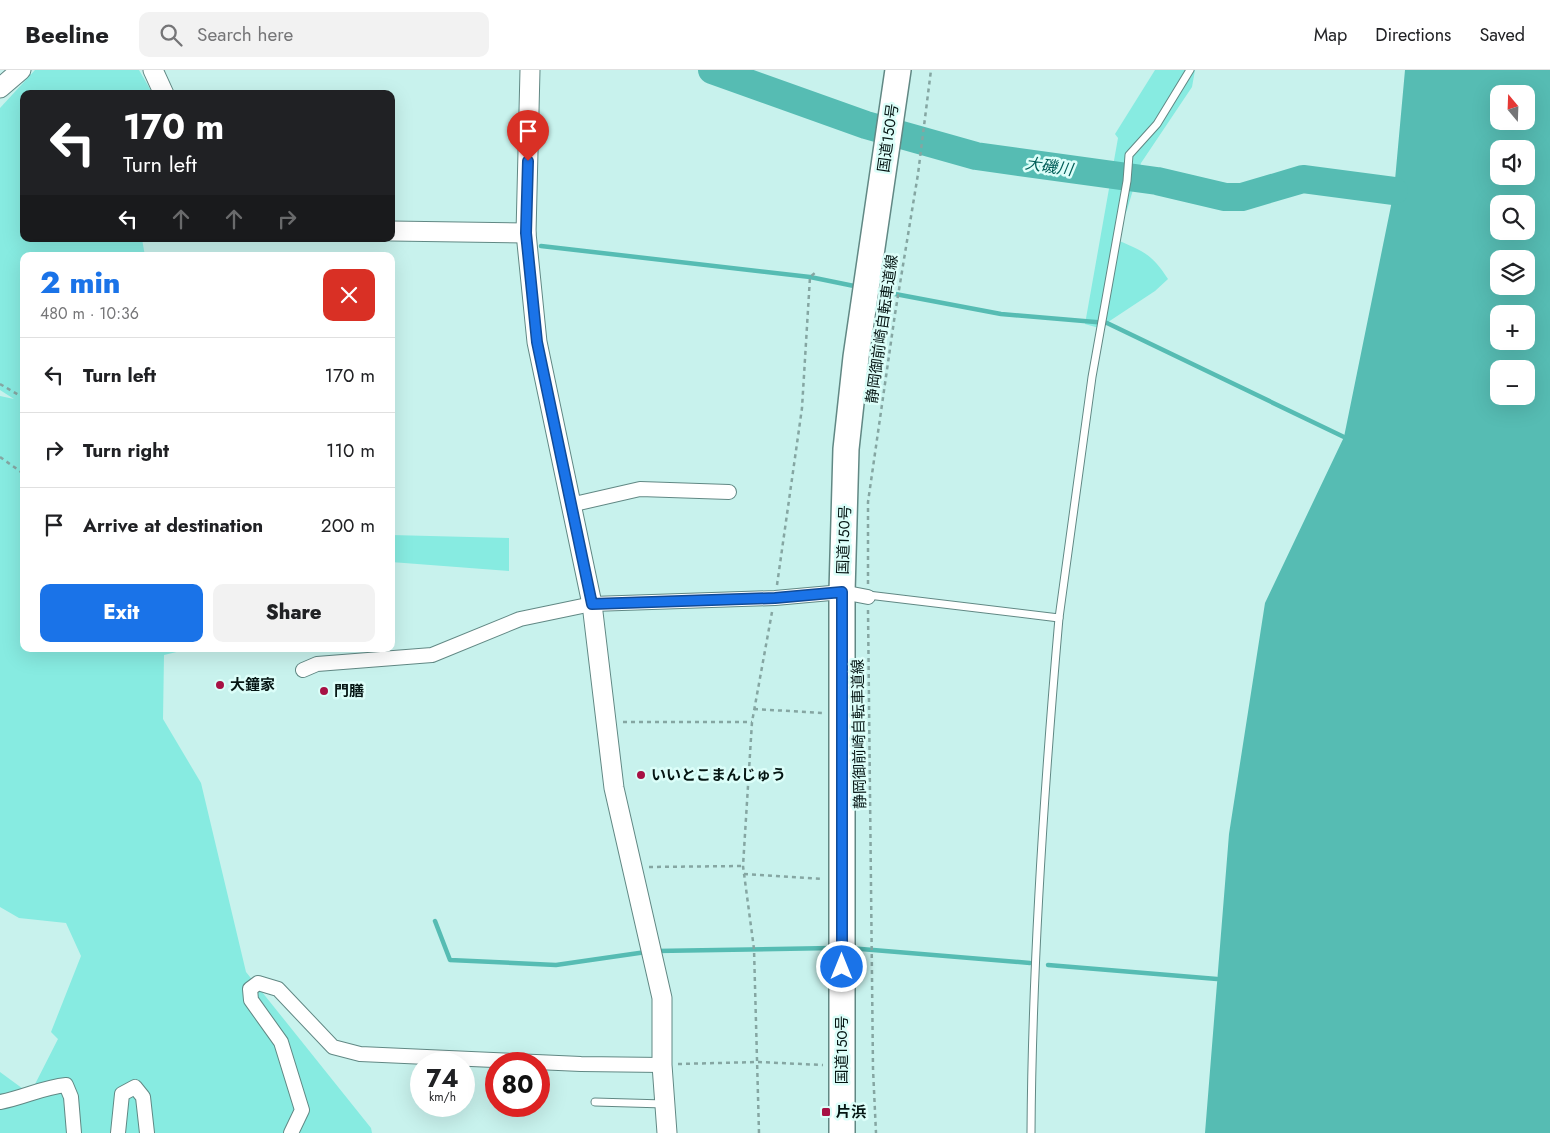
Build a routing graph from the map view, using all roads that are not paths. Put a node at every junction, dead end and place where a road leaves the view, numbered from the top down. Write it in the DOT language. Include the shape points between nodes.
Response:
graph roads {
  1 [pos="21,70"];
  2 [pos="153,70"];
  3 [pos="530,70"];
  4 [pos="898,70"];
  5 [pos="1190,70"];
  6 [pos="0,88"];
  7 [pos="162,90"];
  8 [pos="395,231"];
  9 [pos="526,233"];
  10 [pos="729,492"];
  11 [pos="570,505"];
  12 [pos="842,592"];
  13 [pos="868,596"];
  14 [pos="592,604"];
  15 [pos="1060,618"];
  16 [pos="303,670"];
  17 [pos="662,1065"];
  18 [pos="0,1102"];
  19 [pos="595,1102"];
  20 [pos="664,1104"];
  21 [pos="74,1133"];
  22 [pos="118,1133"];
  23 [pos="147,1133"];
  24 [pos="291,1133"];
  25 [pos="666,1133"];
  26 [pos="842,1133"];
  27 [pos="1031,1133"];
  1 -- 6 [label="street"];
  2 -- 7 [label="street"];
  3 -- 9 [label="street"];
  4 -- 12 [label="highway, 国道150号" via="856,356 846,449"];
  5 -- 15 [label="lane" via="1158,124 1130,155 1092,377"];
  8 -- 9 [label="street"];
  9 -- 11 [label="street" via="537,342"];
  10 -- 11 [label="street" via="640,489"];
  11 -- 14 [label="street"];
  12 -- 13 [label="street"];
  12 -- 14 [label="street" via="775,598"];
  12 -- 26 [label="highway, 国道150号"];
  13 -- 15 [label="lane"];
  14 -- 16 [label="street" via="520,619 432,655 317,664"];
  14 -- 17 [label="street" via="614,788 662,998"];
  15 -- 27 [label="lane" via="1044,793"];
  17 -- 20 [label="street"];
  17 -- 24 [label="street" via="360,1054 333,1047 278,989 258,983 250,989 251,1000 281,1042 302,1110"];
  18 -- 21 [label="street" via="66,1085 71,1098"];
  19 -- 20 [label="lane"];
  20 -- 25 [label="street"];
  22 -- 23 [label="street" via="122,1094 135,1088 143,1097"];
}
